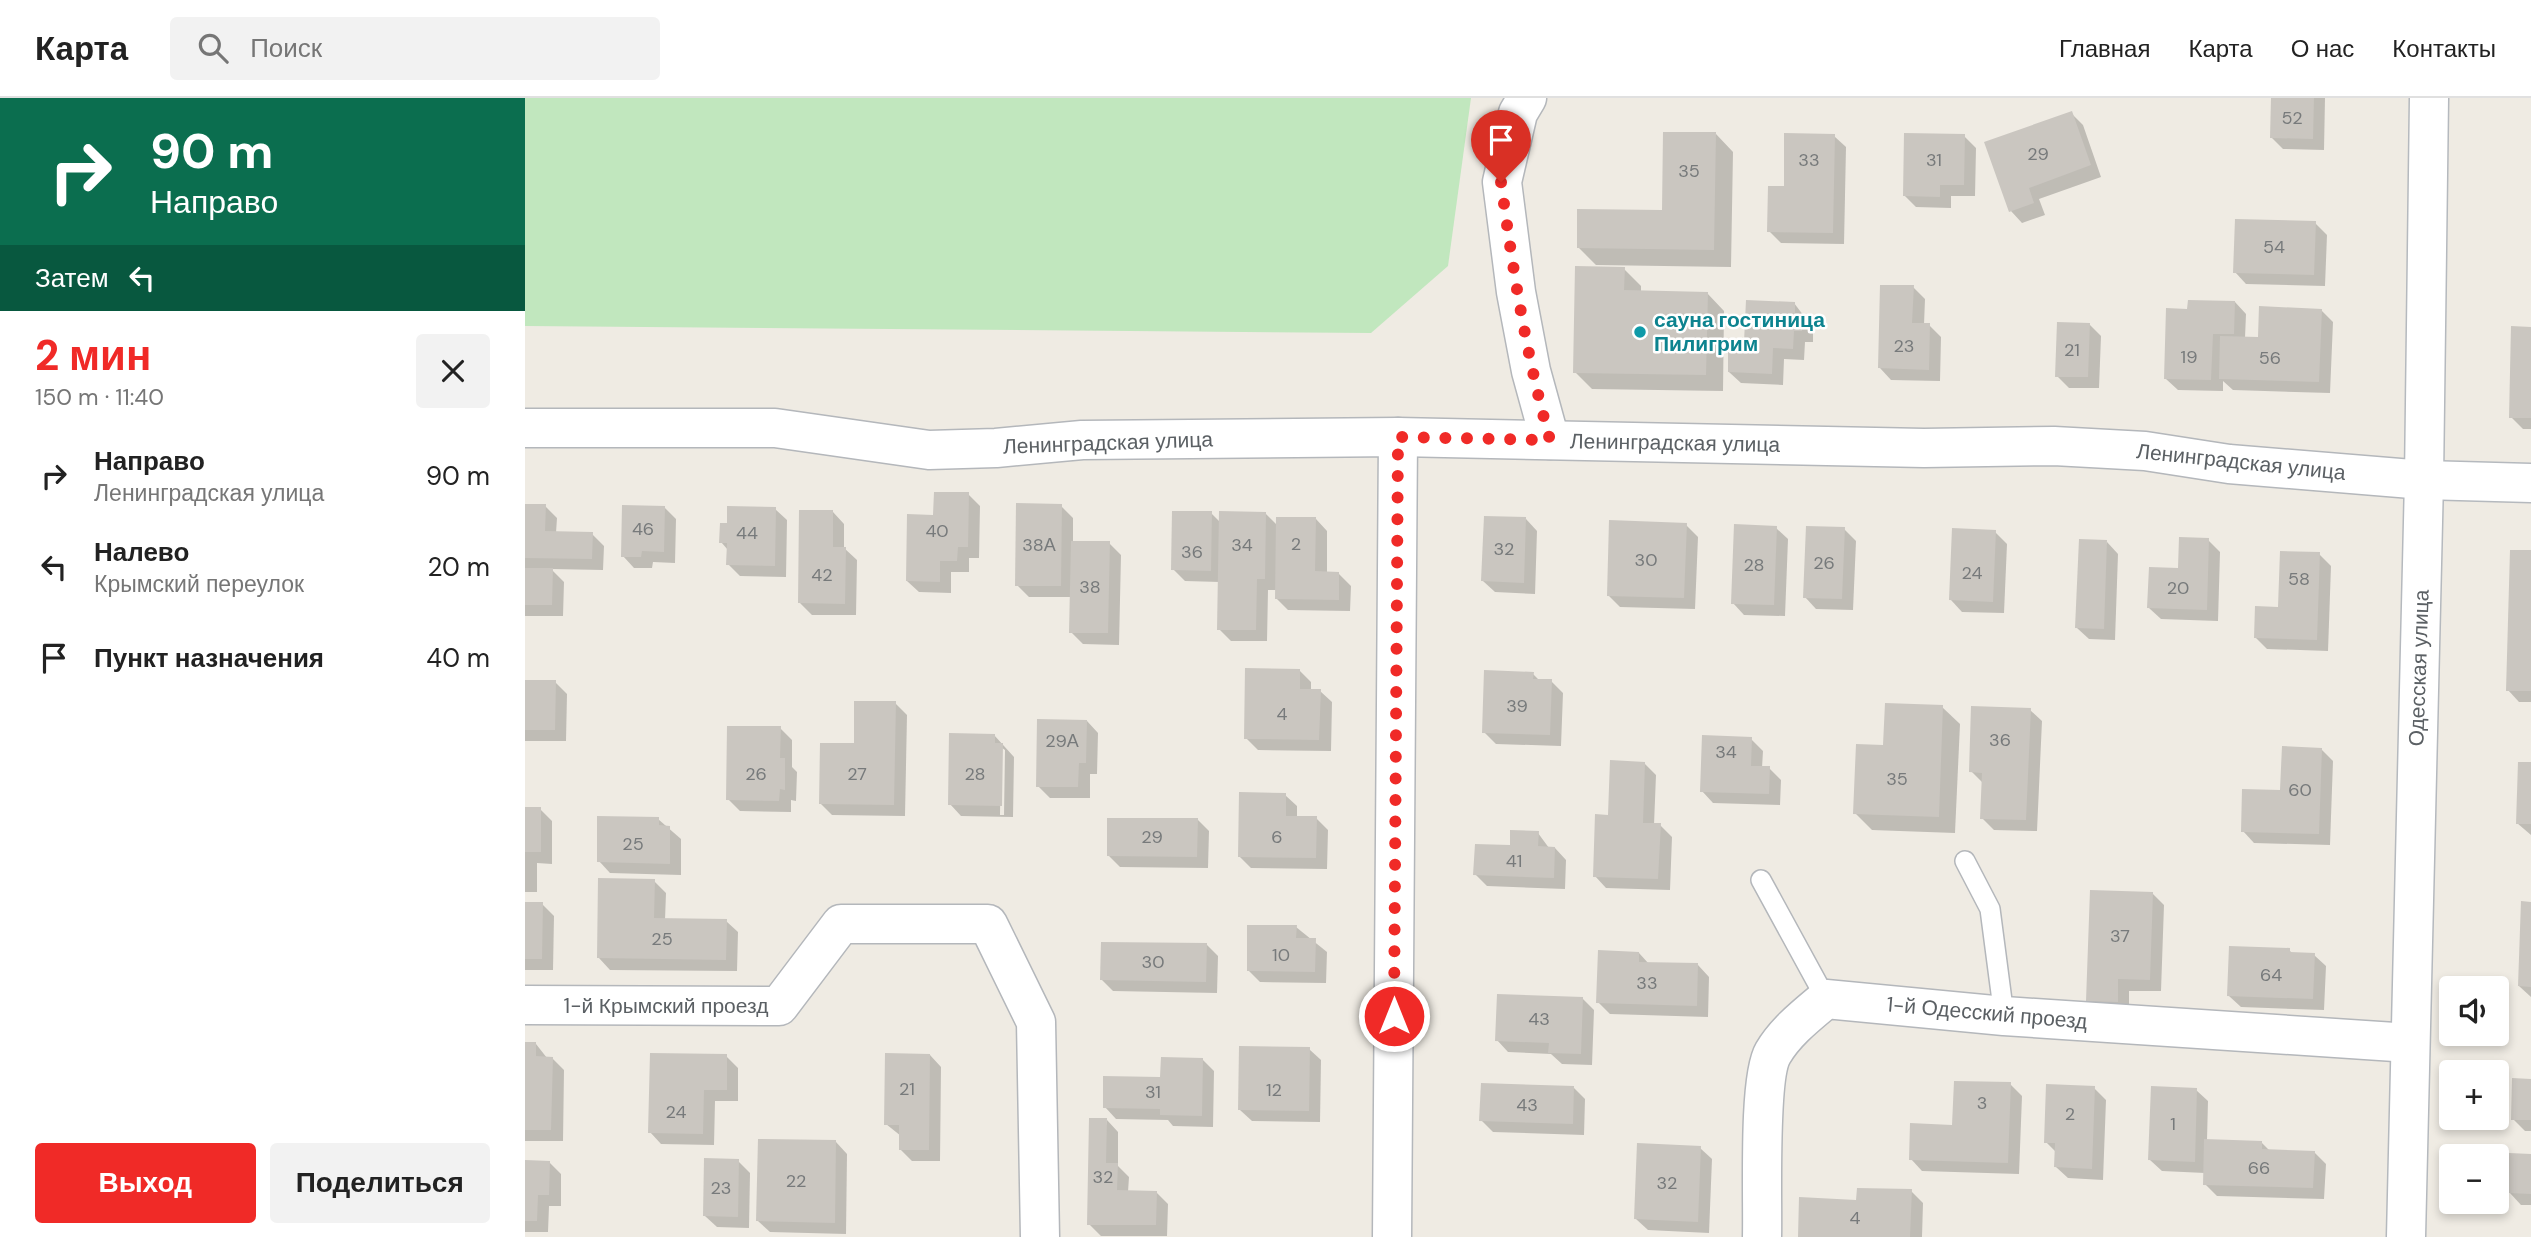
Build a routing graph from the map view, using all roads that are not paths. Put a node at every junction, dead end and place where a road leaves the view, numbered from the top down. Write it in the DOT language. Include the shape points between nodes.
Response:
graph roads {
  1 [pos="1527,98"];
  2 [pos="2429,98"];
  3 [pos="525,428"];
  4 [pos="1398,437"];
  5 [pos="1550,440"];
  6 [pos="2424,480"];
  7 [pos="2531,483"];
  8 [pos="1965,861"];
  9 [pos="1761,880"];
  10 [pos="1826,999"];
  11 [pos="525,1005"];
  12 [pos="2004,1016"];
  13 [pos="2410,1043"];
  14 [pos="1040,1237"];
  15 [pos="1392,1237"];
  16 [pos="1762,1237"];
  17 [pos="2406,1237"];
  1 -- 5 [label="street" via="1518,113 1501,182 1515,292"];
  2 -- 6 [label="street, Одесская улица"];
  3 -- 4 [label="street, Ленинградская улица" via="775,428 929,450 1082,440"];
  4 -- 5 [label="street, Ленинградская улица"];
  4 -- 15 [label="street"];
  5 -- 6 [label="street, Ленинградская улица" via="1924,448 2054,446"];
  6 -- 7 [label="street, Ленинградская улица"];
  6 -- 13 [label="street, Одесская улица"];
  8 -- 12 [label="lane" via="1990,909"];
  9 -- 10 [label="lane"];
  10 -- 12 [label="street, 1-й Одесский проезд"];
  10 -- 16 [label="street" via="1794,1026 1772,1055 1765,1082"];
  11 -- 14 [label="street, 1-й Крымский проезд" via="779,1006 841,924 988,924 1036,1022"];
  12 -- 13 [label="street, 1-й Одесский проезд"];
  13 -- 17 [label="street, Одесская улица"];
}
